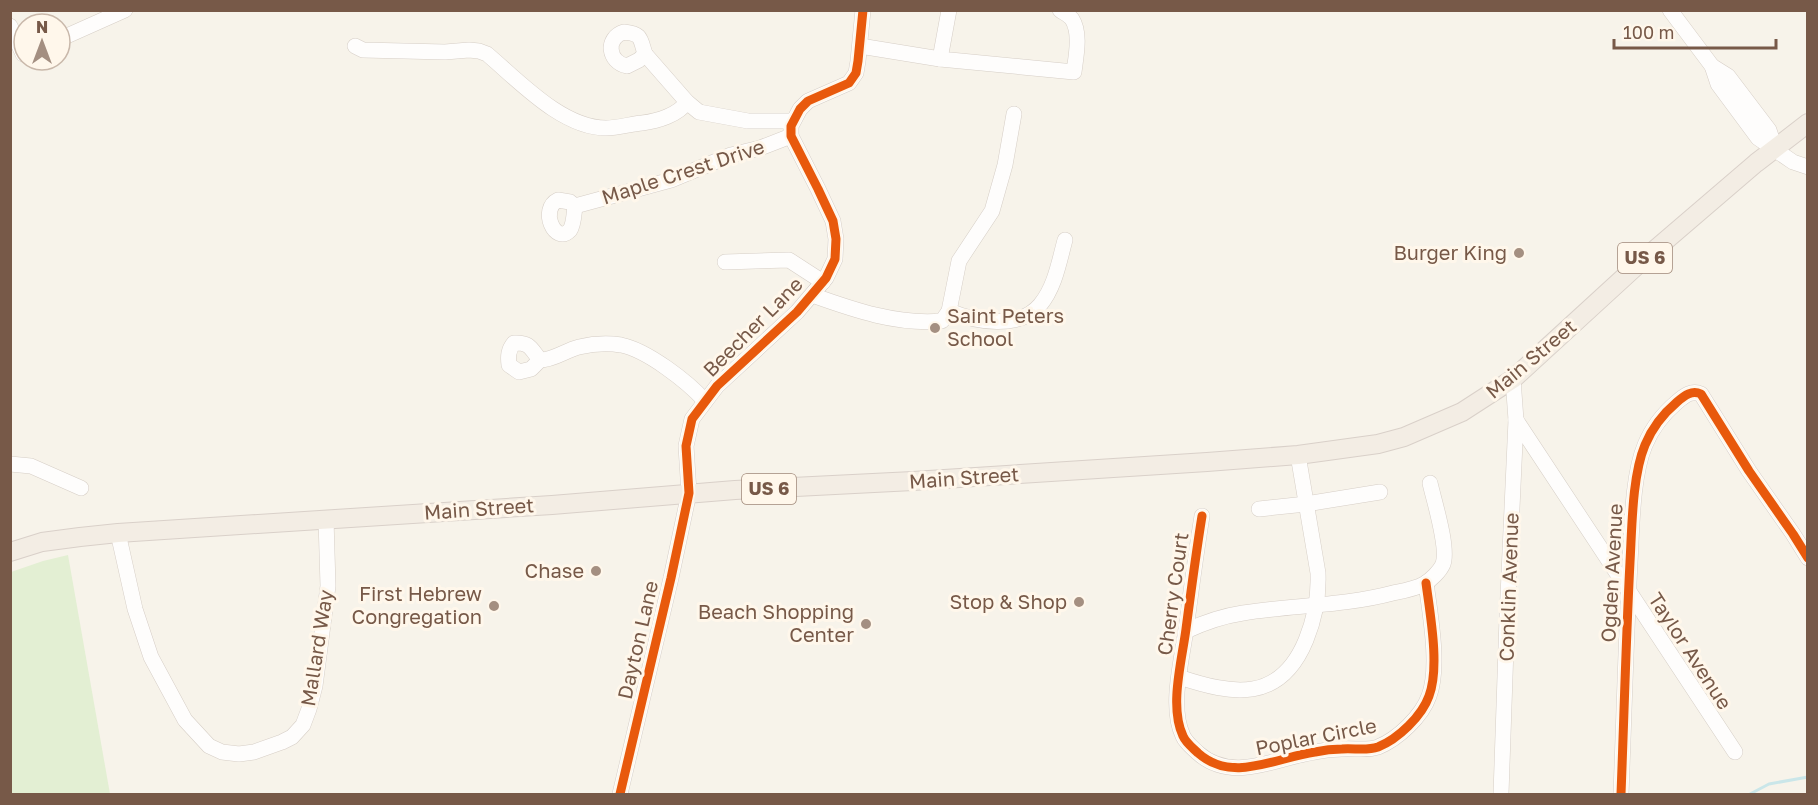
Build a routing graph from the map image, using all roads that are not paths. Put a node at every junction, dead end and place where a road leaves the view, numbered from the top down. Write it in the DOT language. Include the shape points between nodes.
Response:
graph roads {
  1 [pos="125,10"];
  2 [pos="863,10"];
  3 [pos="949,10"];
  4 [pos="1060,10"];
  5 [pos="1670,10"];
  6 [pos="72,34"];
  7 [pos="355,46"];
  8 [pos="860,46"];
  9 [pos="645,54"];
  10 [pos="940,59"];
  11 [pos="687,102"];
  12 [pos="1014,114"];
  13 [pos="1808,123"];
  14 [pos="792,129"];
  15 [pos="1775,148"];
  16 [pos="1808,167"];
  17 [pos="575,206"];
  18 [pos="1065,240"];
  19 [pos="725,261"];
  20 [pos="823,282"];
  21 [pos="812,295"];
  22 [pos="949,312"];
  23 [pos="540,360"];
  24 [pos="1513,379"];
  25 [pos="705,401"];
  26 [pos="1516,420"];
  27 [pos="1298,455"];
  28 [pos="10,464"];
  29 [pos="1430,483"];
  30 [pos="81,488"];
  31 [pos="1380,492"];
  32 [pos="689,493"];
  33 [pos="1306,504"];
  34 [pos="1259,509"];
  35 [pos="1202,516"];
  36 [pos="326,519"];
  37 [pos="118,533"];
  38 [pos="10,552"];
  39 [pos="1808,558"];
  40 [pos="1426,583"];
  41 [pos="1628,591"];
  42 [pos="1317,604"];
  43 [pos="1186,631"];
  44 [pos="1179,677"];
  45 [pos="1735,752"];
  46 [pos="620,795"];
  47 [pos="1501,795"];
  48 [pos="1621,795"];
  1 -- 6 [label="street"];
  2 -- 8 [label="street"];
  3 -- 10 [label="street"];
  4 -- 10 [label="street" via="1071,17 1076,28 1074,72"];
  5 -- 15 [label="street" via="1758,138"];
  7 -- 11 [label="street" via="363,50 479,51 551,108 585,125 606,128 650,122 672,114"];
  8 -- 10 [label="street"];
  8 -- 14 [label="street" via="849,83 808,101"];
  9 -- 11 [label="street"];
  11 -- 14 [label="street" via="699,112"];
  12 -- 22 [label="street" via="992,211 959,261"];
  13 -- 15 [label="main road, Main Street / US 6"];
  14 -- 17 [label="street, Maple Crest Drive" via="759,148 671,180"];
  14 -- 20 [label="street, Beecher Lane" via="833,221 835,259"];
  15 -- 16 [label="street" via="1793,162"];
  15 -- 24 [label="main road, Main Street / US 6" via="1644,259"];
  18 -- 22 [label="street" via="1050,288 1033,311 1016,320 999,322"];
  19 -- 20 [label="street" via="789,260"];
  20 -- 21 [label="street, Beecher Lane"];
  21 -- 22 [label="street" via="853,310 904,321 942,321"];
  21 -- 25 [label="street, Beecher Lane"];
  23 -- 25 [label="street" via="595,344 621,345 662,364"];
  24 -- 26 [label="street, Conklin Avenue"];
  24 -- 27 [label="main road, Main Street / US 6" via="1462,412 1404,438"];
  25 -- 32 [label="street, Beecher Lane" via="688,430"];
  26 -- 41 [label="street, Taylor Avenue"];
  26 -- 47 [label="street, Conklin Avenue"];
  27 -- 32 [label="main road, Main Street / US 6"];
  27 -- 33 [label="street"];
  28 -- 30 [label="street" via="31,466"];
  29 -- 40 [label="street" via="1444,553 1443,563"];
  31 -- 33 [label="street"];
  32 -- 36 [label="main road, Main Street / US 6"];
  32 -- 46 [label="street, Dayton Lane"];
  33 -- 34 [label="street"];
  33 -- 42 [label="street" via="1318,573"];
  35 -- 43 [label="street, Cherry Court"];
  36 -- 37 [label="main road, Main Street / US 6"];
  36 -- 37 [label="street, Mallard Way" via="328,586 309,709 303,725 292,737 239,754 209,746 185,720 152,657 135,609"];
  37 -- 38 [label="main road, Main Street / US 6" via="42,542"];
  39 -- 41 [label="street, Ogden Avenue" via="1706,401 1701,394 1691,392 1667,411 1645,445 1633,509"];
  40 -- 42 [label="street" via="1354,602"];
  40 -- 44 [label="street, Poplar Circle" via="1433,657 1429,696 1414,719 1378,747 1312,752 1254,767 1220,765 1205,759 1183,737 1177,717"];
  41 -- 45 [label="street, Taylor Avenue"];
  41 -- 48 [label="street, Ogden Avenue"];
  42 -- 43 [label="street" via="1222,616"];
  42 -- 44 [label="street" via="1297,658 1275,681 1239,691 1208,687"];
  43 -- 44 [label="street, Cherry Court"];
}
